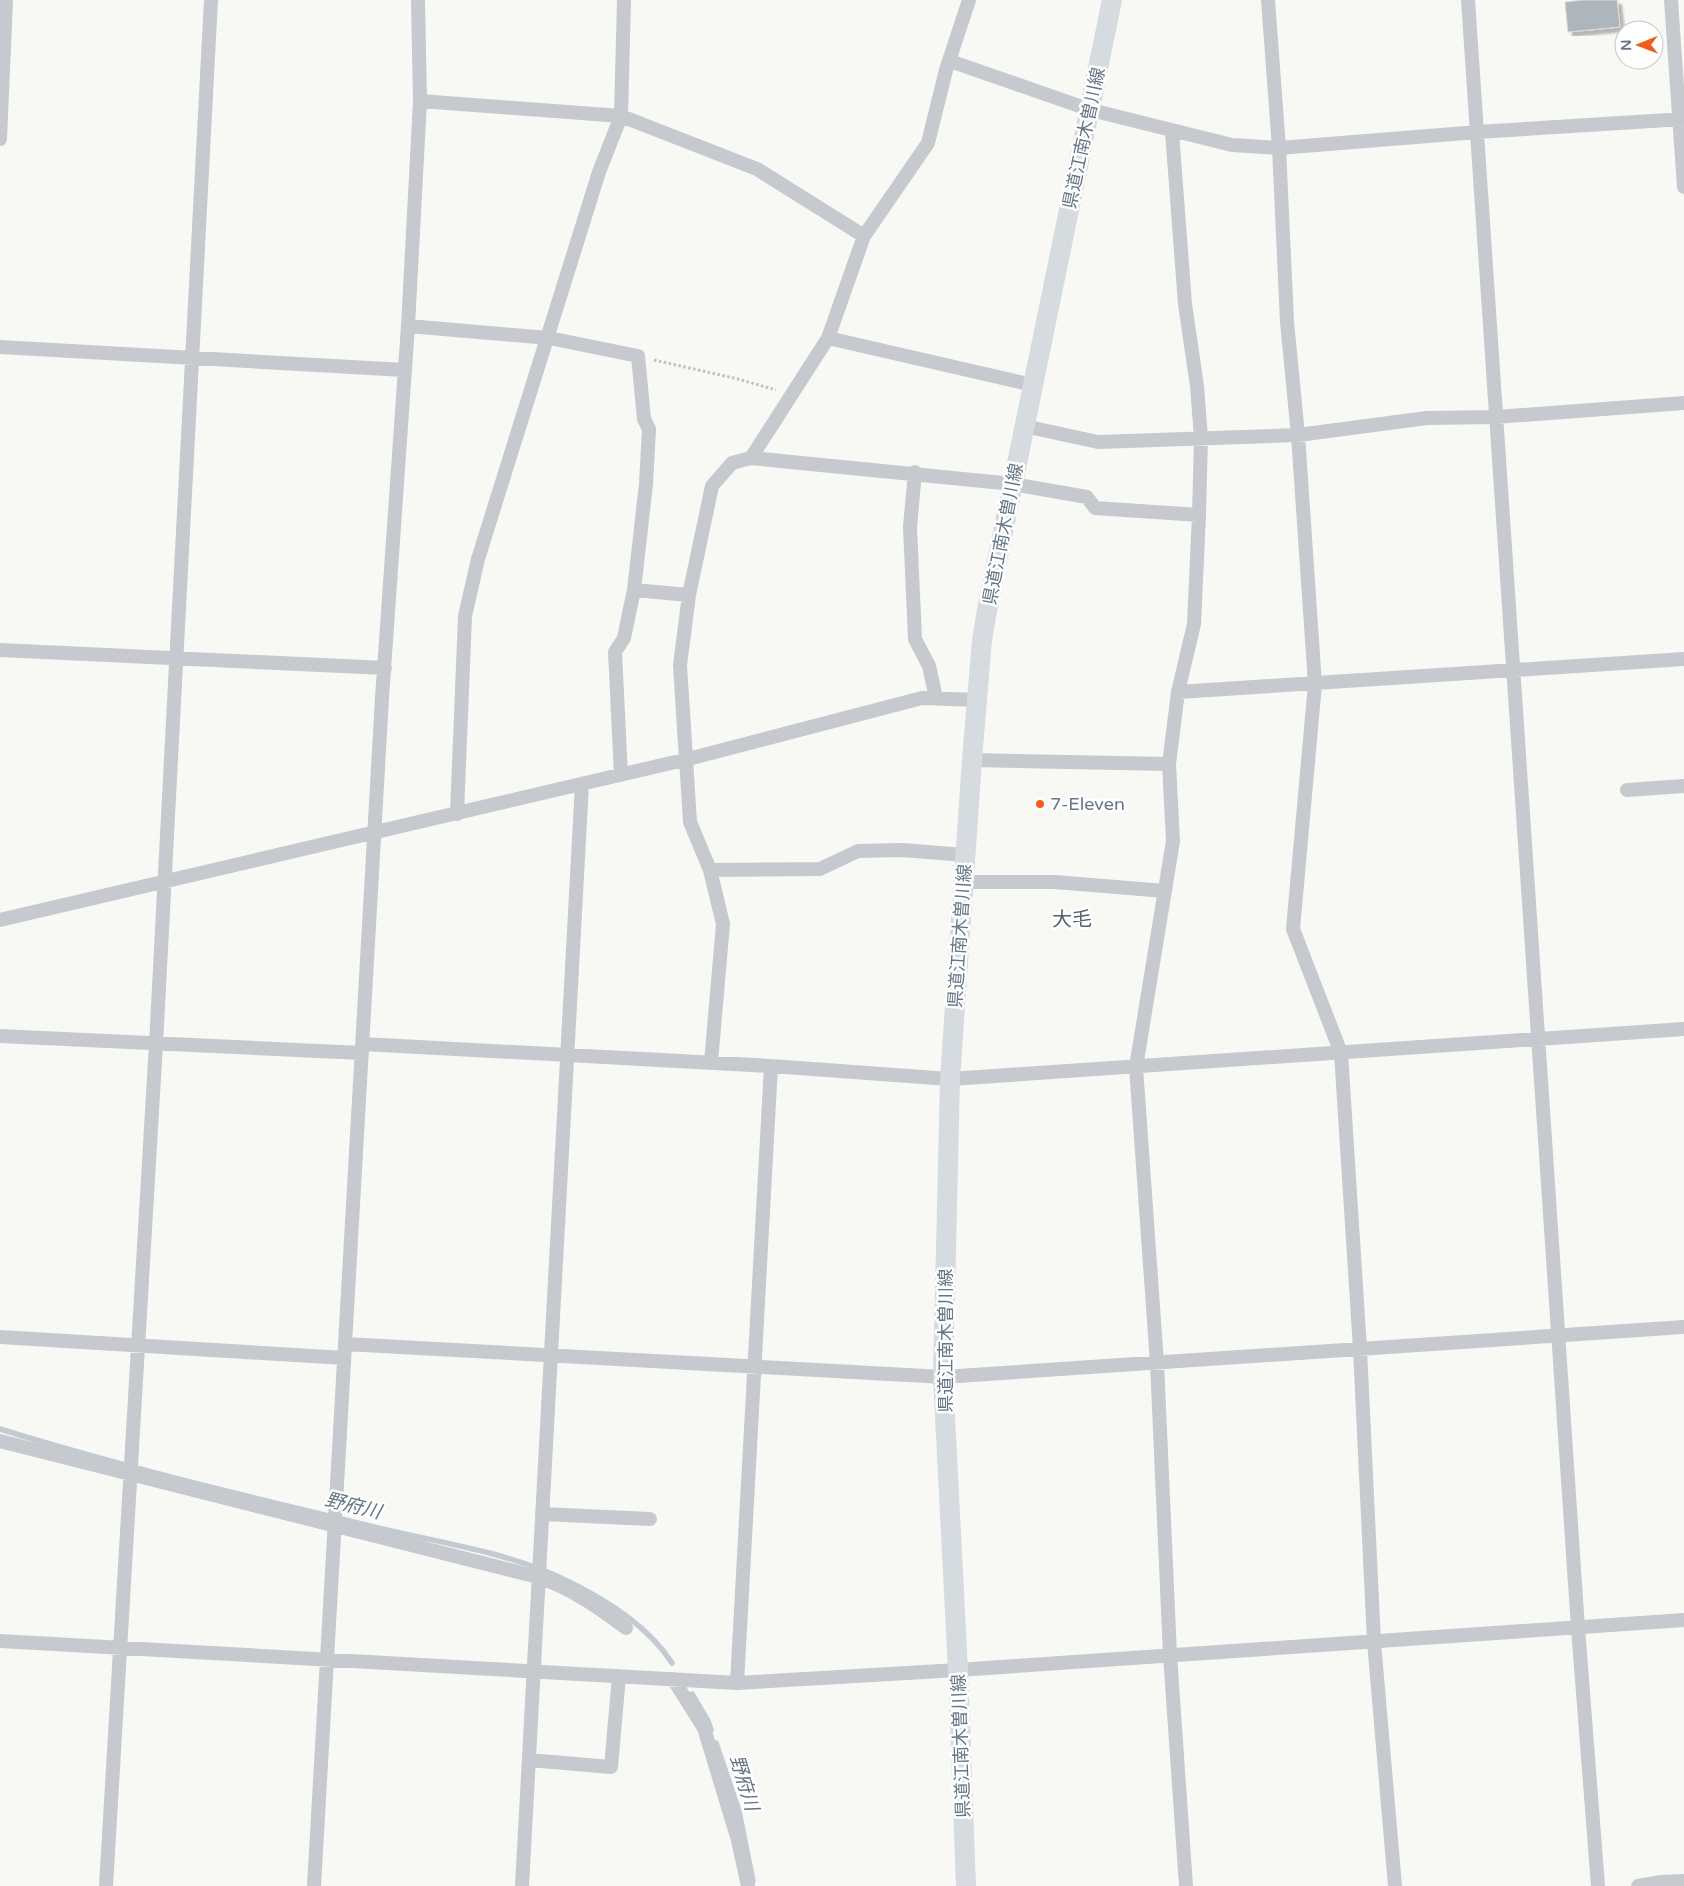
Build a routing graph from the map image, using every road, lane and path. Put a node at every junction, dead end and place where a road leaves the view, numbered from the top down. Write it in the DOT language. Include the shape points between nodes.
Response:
graph roads {
  1 [pos="6,0"];
  2 [pos="211,0"];
  3 [pos="418,0"];
  4 [pos="624,0"];
  5 [pos="969,0"];
  6 [pos="1112,0"];
  7 [pos="1268,0"];
  8 [pos="1468,0"];
  9 [pos="1671,0"];
  10 [pos="950,61"];
  11 [pos="420,101"];
  12 [pos="1091,110"];
  13 [pos="621,116"];
  14 [pos="1682,120"];
  15 [pos="1172,132"];
  16 [pos="1478,132"];
  17 [pos="0,139"];
  18 [pos="1279,148"];
  19 [pos="1684,187"];
  20 [pos="864,236"];
  21 [pos="408,326"];
  22 [pos="548,338"];
  23 [pos="828,338"];
  24 [pos="0,347"];
  25 [pos="638,356"];
  26 [pos="193,358"];
  27 [pos="404,370"];
  28 [pos="1033,385"];
  29 [pos="790,395"];
  30 [pos="1684,403"];
  31 [pos="1496,417"];
  32 [pos="1024,426"];
  33 [pos="1298,435"];
  34 [pos="1201,438"];
  35 [pos="751,458"];
  36 [pos="915,472"];
  37 [pos="1013,484"];
  38 [pos="1199,515"];
  39 [pos="634,590"];
  40 [pos="689,595"];
  41 [pos="0,650"];
  42 [pos="177,659"];
  43 [pos="1684,659"];
  44 [pos="385,668"];
  45 [pos="1512,669"];
  46 [pos="1315,684"];
  47 [pos="1178,692"];
  48 [pos="936,698"];
  49 [pos="978,700"];
  50 [pos="688,759"];
  51 [pos="972,760"];
  52 [pos="1169,764"];
  53 [pos="621,775"];
  54 [pos="582,784"];
  55 [pos="1684,786"];
  56 [pos="1627,790"];
  57 [pos="457,814"];
  58 [pos="375,832"];
  59 [pos="965,855"];
  60 [pos="710,870"];
  61 [pos="165,880"];
  62 [pos="964,882"];
  63 [pos="1165,891"];
  64 [pos="0,920"];
  65 [pos="1684,1029"];
  66 [pos="0,1036"];
  67 [pos="1538,1039"];
  68 [pos="156,1044"];
  69 [pos="362,1048"];
  70 [pos="1341,1053"];
  71 [pos="568,1055"];
  72 [pos="711,1062"];
  73 [pos="771,1066"];
  74 [pos="1136,1067"];
  75 [pos="950,1079"];
  76 [pos="1684,1327"];
  77 [pos="1558,1336"];
  78 [pos="0,1337"];
  79 [pos="139,1345"];
  80 [pos="1360,1349"];
  81 [pos="345,1351"];
  82 [pos="551,1356"];
  83 [pos="1157,1363"];
  84 [pos="756,1365"];
  85 [pos="944,1377"];
  86 [pos="0,1441"];
  87 [pos="131,1468"];
  88 [pos="542,1514"];
  89 [pos="650,1519"];
  90 [pos="335,1520"];
  91 [pos="539,1570"];
  92 [pos="1684,1620"];
  93 [pos="626,1628"];
  94 [pos="1578,1628"];
  95 [pos="0,1641"];
  96 [pos="1374,1642"];
  97 [pos="119,1647"];
  98 [pos="1170,1655"];
  99 [pos="327,1660"];
  100 [pos="958,1670"];
  101 [pos="533,1671"];
  102 [pos="619,1676"];
  103 [pos="673,1679"];
  104 [pos="737,1683"];
  105 [pos="529,1760"];
  106 [pos="1684,1881"];
  107 [pos="106,1886"];
  108 [pos="314,1886"];
  109 [pos="522,1886"];
  110 [pos="748,1886"];
  111 [pos="966,1886"];
  112 [pos="1186,1886"];
  113 [pos="1395,1886"];
  114 [pos="1598,1886"];
  115 [pos="1638,1886"];
  1 -- 17 [label="street"];
  2 -- 26 [label="street"];
  3 -- 11 [label="street"];
  4 -- 13 [label="street"];
  5 -- 10 [label="street"];
  6 -- 12 [label="main road, 県道江南木曽川線"];
  7 -- 18 [label="street"];
  8 -- 16 [label="street"];
  9 -- 14 [label="street"];
  10 -- 12 [label="street"];
  10 -- 20 [label="street" via="928,143"];
  11 -- 13 [label="street"];
  11 -- 21 [label="street"];
  12 -- 15 [label="street"];
  12 -- 28 [label="main road, 県道江南木曽川線"];
  13 -- 20 [label="street" via="757,169"];
  13 -- 22 [label="street" via="599,172"];
  14 -- 16 [label="street"];
  14 -- 19 [label="street"];
  15 -- 18 [label="street" via="1232,146"];
  15 -- 34 [label="street" via="1185,304"];
  16 -- 18 [label="street"];
  16 -- 31 [label="street"];
  18 -- 33 [label="street" via="1287,322"];
  20 -- 23 [label="street"];
  21 -- 22 [label="street"];
  21 -- 27 [label="street"];
  22 -- 25 [label="street"];
  22 -- 57 [label="street" via="478,559 465,616"];
  23 -- 28 [label="street"];
  23 -- 29 [label="street"];
  24 -- 26 [label="street"];
  25 -- 29 [label="path" via="738,379"];
  25 -- 39 [label="street" via="644,419 648,429 646,484"];
  26 -- 27 [label="street"];
  26 -- 42 [label="street"];
  27 -- 44 [label="street"];
  28 -- 32 [label="main road, 県道江南木曽川線"];
  29 -- 35 [label="street"];
  30 -- 31 [label="street"];
  31 -- 33 [label="street" via="1427,418"];
  31 -- 45 [label="street"];
  32 -- 34 [label="street" via="1098,442"];
  32 -- 37 [label="main road, 県道江南木曽川線"];
  33 -- 34 [label="street"];
  33 -- 46 [label="street"];
  34 -- 38 [label="street"];
  35 -- 36 [label="street"];
  35 -- 40 [label="street" via="732,463 712,486"];
  36 -- 37 [label="street"];
  36 -- 48 [label="street" via="910,527 915,639 929,666"];
  37 -- 38 [label="street" via="1087,497 1095,508"];
  37 -- 49 [label="main road, 県道江南木曽川線" via="982,640"];
  38 -- 47 [label="street" via="1194,624"];
  39 -- 40 [label="street"];
  39 -- 53 [label="street" via="624,638 615,652"];
  40 -- 50 [label="street" via="680,666"];
  41 -- 42 [label="street"];
  42 -- 44 [label="street"];
  42 -- 61 [label="street"];
  43 -- 45 [label="street"];
  44 -- 58 [label="street"];
  45 -- 46 [label="street"];
  45 -- 67 [label="street"];
  46 -- 47 [label="street"];
  46 -- 70 [label="street" via="1294,929"];
  47 -- 52 [label="street"];
  48 -- 49 [label="street"];
  48 -- 50 [label="street" via="922,698"];
  49 -- 51 [label="main road, 県道江南木曽川線"];
  50 -- 53 [label="street"];
  50 -- 60 [label="street" via="690,822"];
  51 -- 52 [label="street"];
  51 -- 59 [label="main road, 県道江南木曽川線"];
  52 -- 63 [label="street" via="1173,840"];
  53 -- 54 [label="street"];
  54 -- 57 [label="street"];
  54 -- 71 [label="street"];
  55 -- 56 [label="street"];
  57 -- 58 [label="street"];
  58 -- 61 [label="street"];
  58 -- 69 [label="street"];
  59 -- 60 [label="street" via="902,850 858,851 820,869"];
  59 -- 62 [label="main road, 県道江南木曽川線"];
  60 -- 72 [label="street" via="723,924"];
  61 -- 64 [label="street"];
  61 -- 68 [label="street"];
  62 -- 63 [label="street" via="1055,882"];
  62 -- 75 [label="main road, 県道江南木曽川線"];
  63 -- 74 [label="street"];
  65 -- 67 [label="street"];
  66 -- 68 [label="street"];
  67 -- 70 [label="street"];
  67 -- 77 [label="street"];
  68 -- 69 [label="street"];
  68 -- 79 [label="street"];
  69 -- 71 [label="street"];
  69 -- 81 [label="street"];
  70 -- 74 [label="street"];
  70 -- 80 [label="street"];
  71 -- 72 [label="street"];
  71 -- 82 [label="street"];
  72 -- 73 [label="street"];
  73 -- 75 [label="street"];
  73 -- 84 [label="street"];
  74 -- 75 [label="street"];
  74 -- 83 [label="street"];
  75 -- 85 [label="main road, 県道江南木曽川線"];
  76 -- 77 [label="street"];
  77 -- 80 [label="street"];
  77 -- 94 [label="street"];
  78 -- 79 [label="street"];
  79 -- 81 [label="street"];
  79 -- 87 [label="street"];
  80 -- 83 [label="street"];
  80 -- 96 [label="street"];
  81 -- 82 [label="street"];
  81 -- 90 [label="street"];
  82 -- 84 [label="street"];
  82 -- 88 [label="street"];
  83 -- 85 [label="street"];
  83 -- 98 [label="street"];
  84 -- 85 [label="street"];
  84 -- 104 [label="street"];
  85 -- 100 [label="main road, 県道江南木曽川線"];
  86 -- 87 [label="street"];
  87 -- 90 [label="street"];
  87 -- 97 [label="street"];
  88 -- 89 [label="street"];
  88 -- 91 [label="street"];
  90 -- 91 [label="street"];
  90 -- 99 [label="street"];
  91 -- 93 [label="street"];
  91 -- 101 [label="street"];
  92 -- 94 [label="street"];
  94 -- 96 [label="street"];
  94 -- 114 [label="street"];
  95 -- 97 [label="street"];
  96 -- 98 [label="street"];
  96 -- 113 [label="street"];
  97 -- 99 [label="street"];
  97 -- 107 [label="street"];
  98 -- 100 [label="street"];
  98 -- 112 [label="street"];
  99 -- 101 [label="street"];
  99 -- 108 [label="street"];
  100 -- 104 [label="street"];
  100 -- 111 [label="main road, 県道江南木曽川線"];
  101 -- 102 [label="street"];
  101 -- 105 [label="street"];
  102 -- 103 [label="street"];
  102 -- 105 [label="street" via="610,1767"];
  103 -- 104 [label="street"];
  103 -- 110 [label="street" via="704,1728 738,1840"];
  105 -- 109 [label="street"];
  106 -- 115 [label="street"];
}
